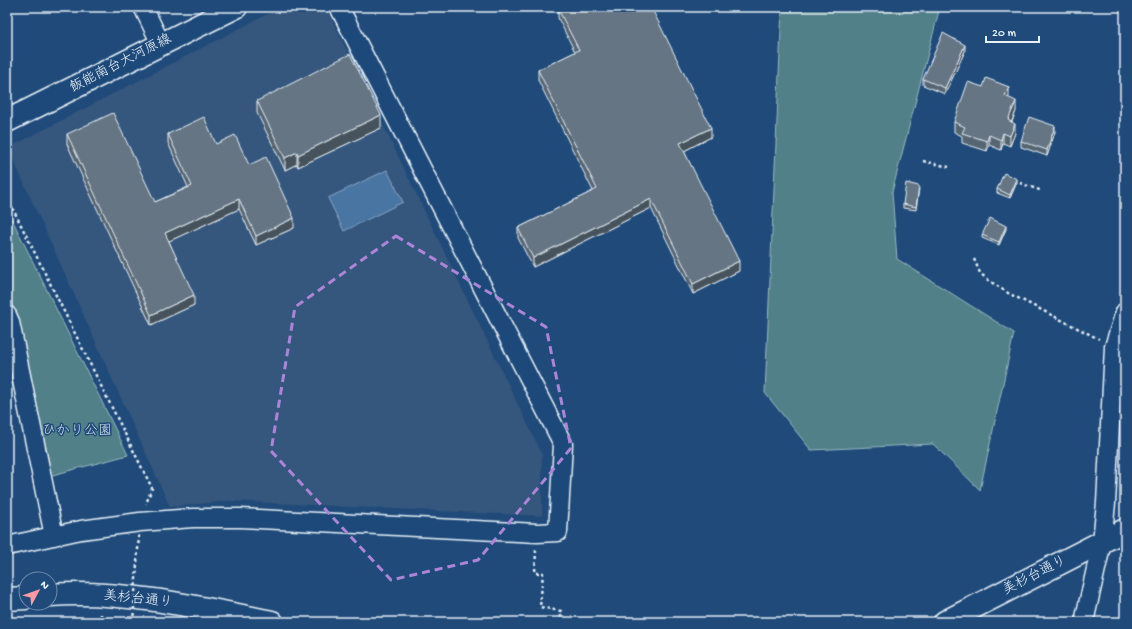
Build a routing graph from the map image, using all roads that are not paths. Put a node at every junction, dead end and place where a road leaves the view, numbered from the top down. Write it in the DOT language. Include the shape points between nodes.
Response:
graph roads {
  1 [pos="143,7"];
  2 [pos="236,7"];
  3 [pos="339,7"];
  4 [pos="161,44"];
  5 [pos="7,121"];
  6 [pos="1125,312"];
  7 [pos="7,315"];
  8 [pos="1125,530"];
  9 [pos="54,536"];
  10 [pos="1102,542"];
  11 [pos="7,546"];
  12 [pos="58,595"];
  13 [pos="18,598"];
  14 [pos="7,599"];
  15 [pos="272,622"];
  16 [pos="945,622"];
  17 [pos="1084,622"];
  1 -- 4 [label="street"];
  2 -- 4 [label="street, 飯能南台大河原線"];
  3 -- 9 [label="street" via="563,444 558,532 193,518 139,529 81,530"];
  4 -- 5 [label="street, 飯能南台大河原線"];
  6 -- 10 [label="street" via="1114,347"];
  7 -- 9 [label="street" via="26,394"];
  8 -- 10 [label="street, 美杉台通り"];
  9 -- 11 [label="street"];
  10 -- 16 [label="street, 美杉台通り"];
  10 -- 17 [label="street"];
  12 -- 15 [label="street, 美杉台通り" via="160,600"];
  13 -- 14 [label="street"];
}
